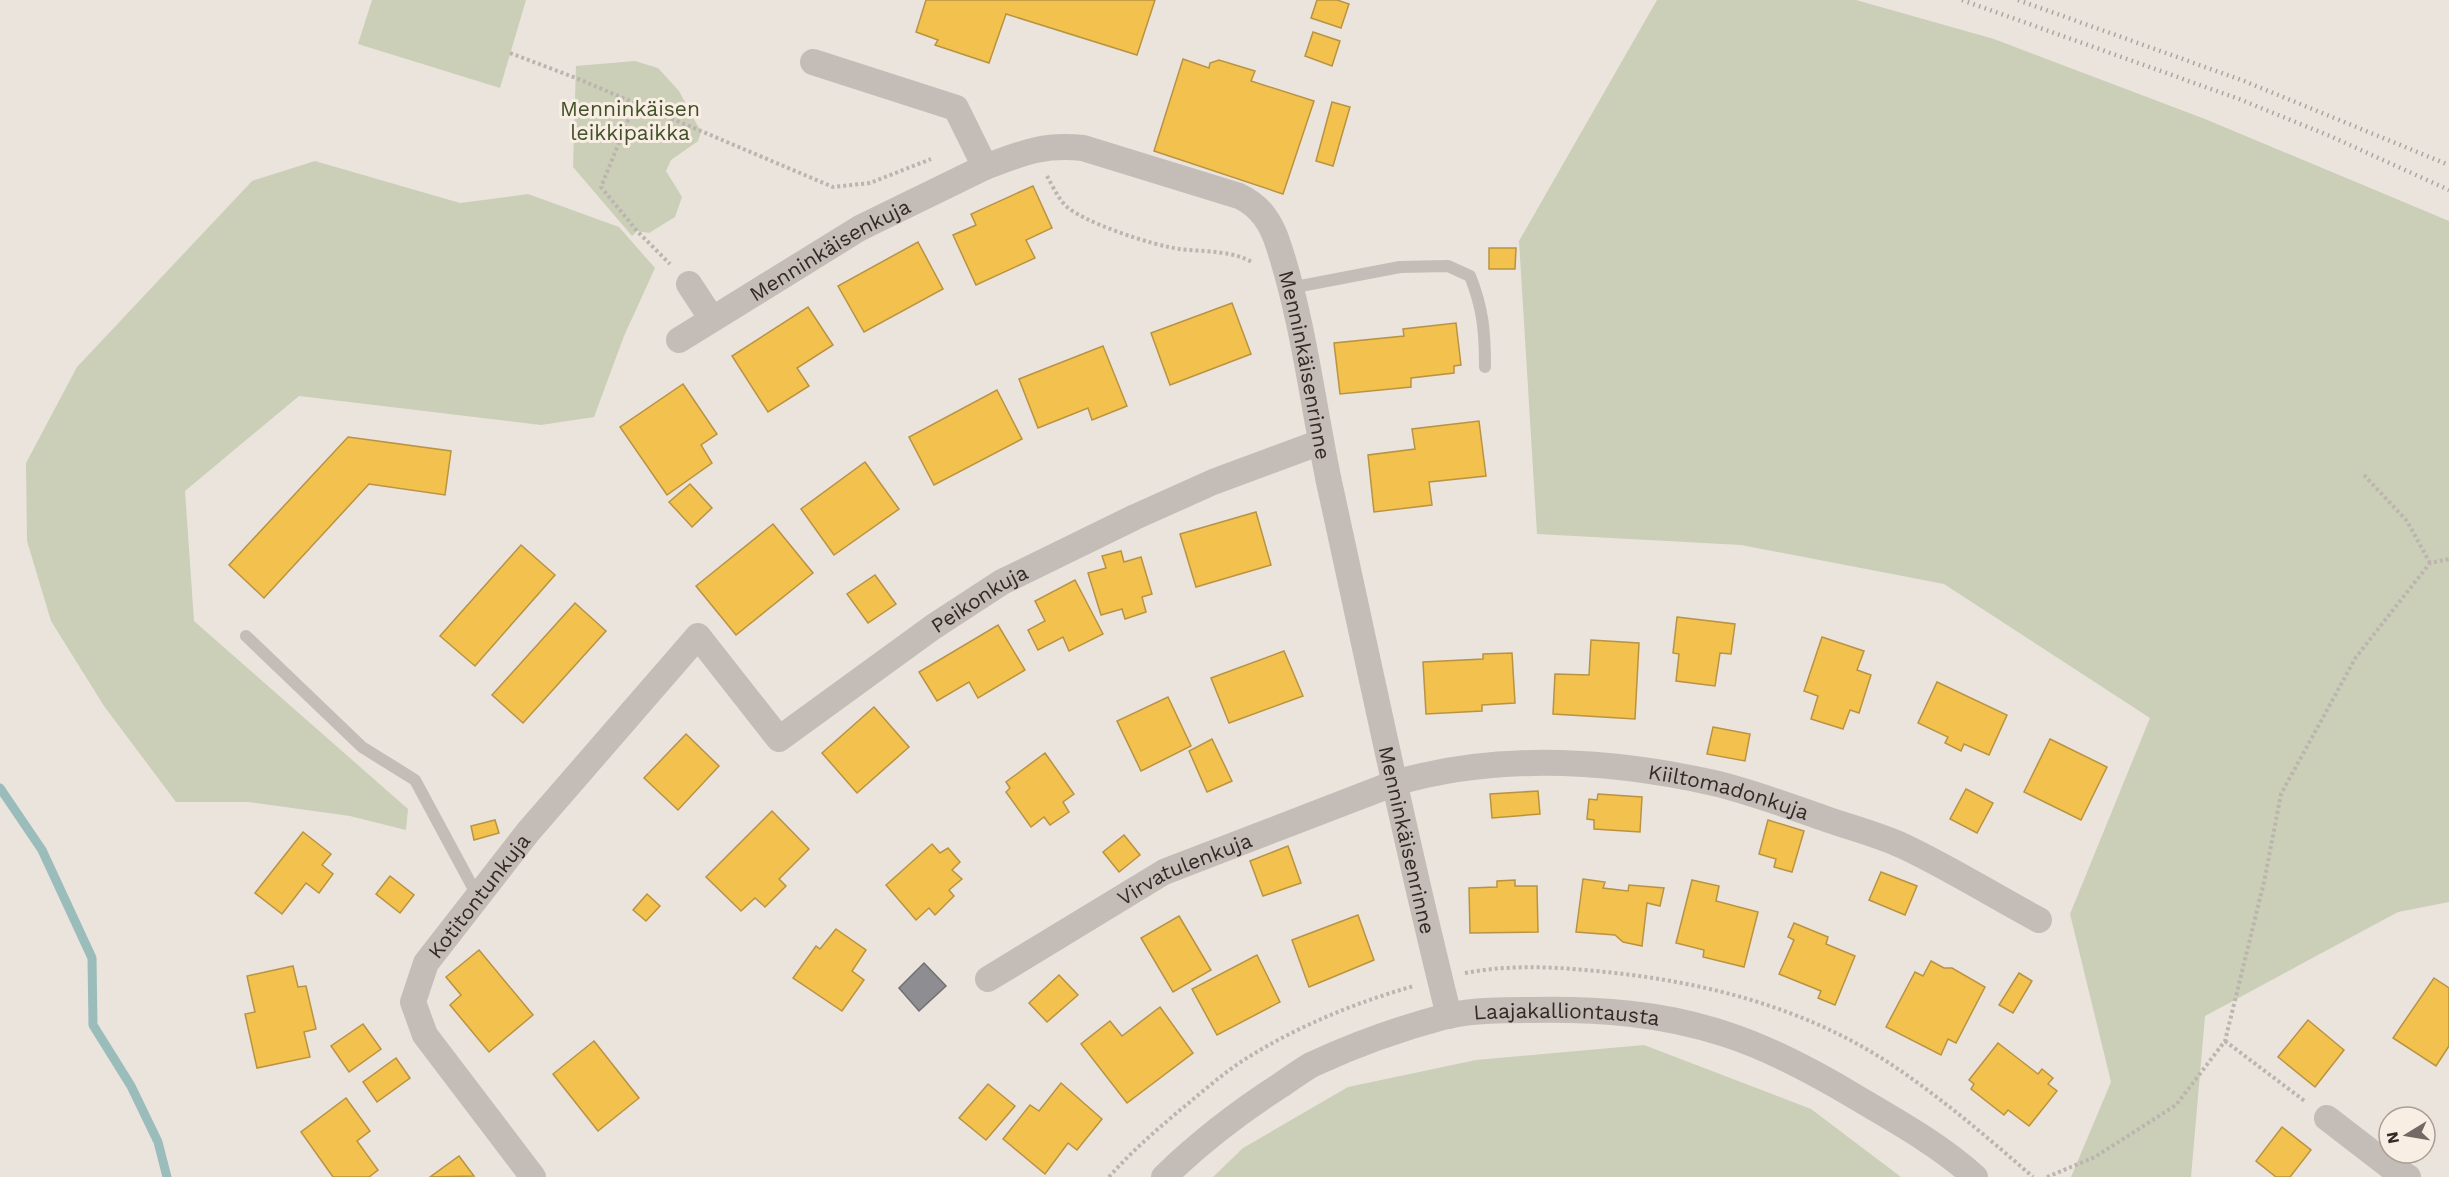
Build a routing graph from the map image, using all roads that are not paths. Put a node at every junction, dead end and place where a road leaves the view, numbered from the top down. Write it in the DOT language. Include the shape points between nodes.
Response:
graph roads {
  1 [pos="813,62"];
  2 [pos="985,167"];
  3 [pos="689,284"];
  4 [pos="1290,288"];
  5 [pos="712,320"];
  6 [pos="679,340"];
  7 [pos="1485,367"];
  8 [pos="1321,442"];
  9 [pos="246,636"];
  10 [pos="698,636"];
  11 [pos="1395,783"];
  12 [pos="478,897"];
  13 [pos="2039,920"];
  14 [pos="988,979"];
  15 [pos="1449,1016"];
  16 [pos="2327,1118"];
  17 [pos="533,1177"];
  18 [pos="1164,1177"];
  19 [pos="1975,1177"];
  20 [pos="2408,1177"];
  1 -- 2 [label="street" via="956,108"];
  2 -- 4 [label="street, Menninkäisenrinne" via="1033,149 1083,148 1251,202 1272,230"];
  2 -- 5 [label="street, Menninkäisenkuja" via="860,228"];
  3 -- 5 [label="street"];
  4 -- 7 [label="lane" via="1400,267 1448,266 1470,276 1480,300"];
  4 -- 8 [label="street, Menninkäisenrinne"];
  5 -- 6 [label="street, Menninkäisenkuja"];
  8 -- 10 [label="street, Peikonkuja" via="1213,482 1002,582 779,738"];
  8 -- 11 [label="street, Menninkäisenrinne"];
  9 -- 12 [label="lane" via="362,747 415,780"];
  10 -- 12 [label="street, Kotitontunkuja" via="528,832"];
  11 -- 13 [label="street, Kiiltomadonkuja" via="1477,765 1556,763 1657,772 1716,784 1902,846"];
  11 -- 14 [label="street, Virvatulenkuja" via="1164,872"];
  11 -- 15 [label="street, Menninkäisenrinne"];
  12 -- 17 [label="street, Kotitontunkuja" via="426,963 413,1002 424,1035"];
  15 -- 18 [label="street, Laajakalliontausta" via="1391,1033 1310,1066 1261,1097 1192,1150"];
  15 -- 19 [label="street, Laajakalliontausta" via="1506,1010 1620,1011 1675,1020 1724,1034 1818,1074 1904,1126"];
  16 -- 20 [label="street"];
}
